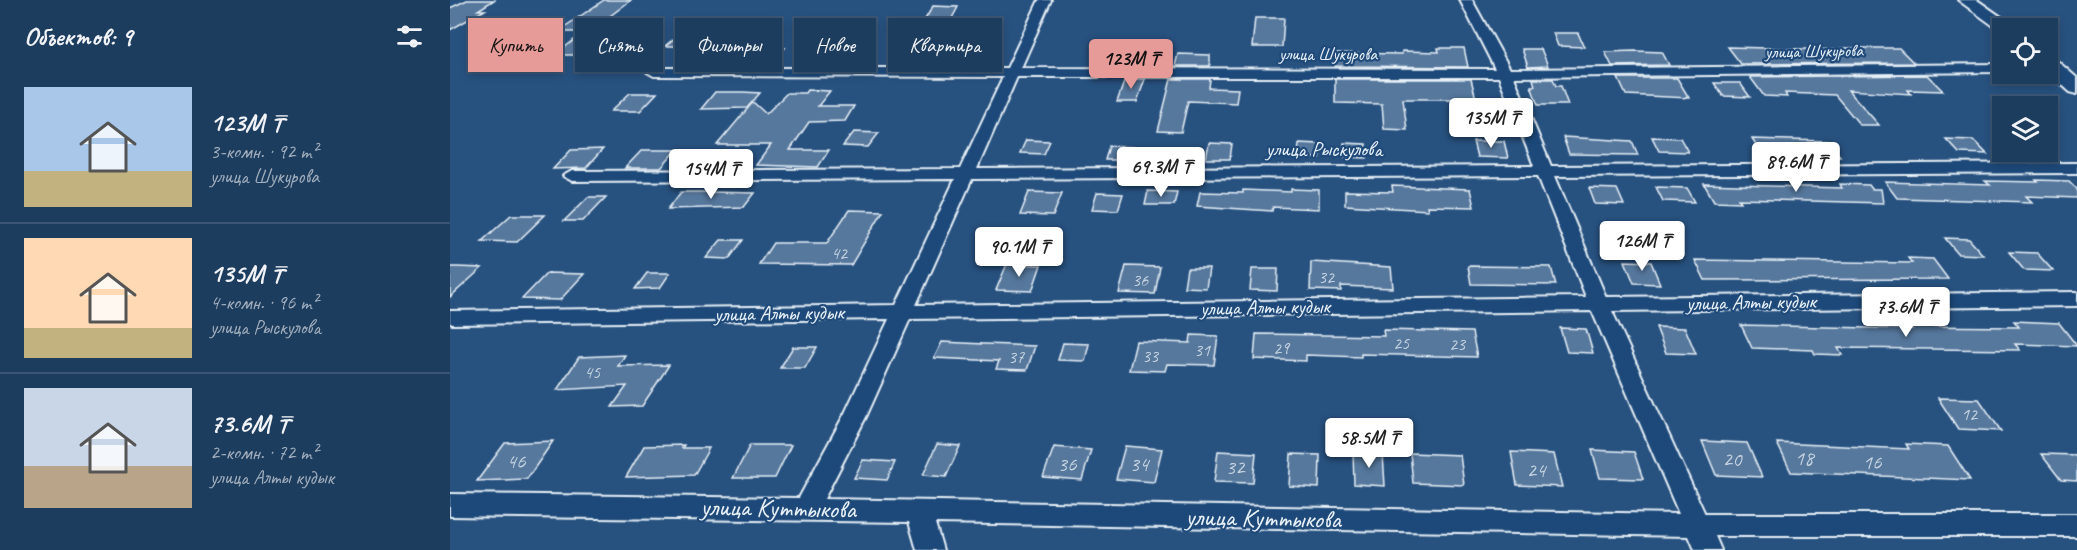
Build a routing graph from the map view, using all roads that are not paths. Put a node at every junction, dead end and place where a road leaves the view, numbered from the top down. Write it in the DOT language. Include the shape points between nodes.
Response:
graph roads {
  1 [pos="1045,0"];
  2 [pos="1466,0"];
  3 [pos="1966,0"];
  4 [pos="1993,18"];
  5 [pos="1992,69"];
  6 [pos="654,72"];
  7 [pos="1505,73"];
  8 [pos="2058,73"];
  9 [pos="1010,74"];
  10 [pos="2077,88"];
  11 [pos="2077,168"];
  12 [pos="1546,171"];
  13 [pos="965,173"];
  14 [pos="572,176"];
  15 [pos="2077,299"];
  16 [pos="1599,304"];
  17 [pos="903,311"];
  18 [pos="453,317"];
  19 [pos="450,505"];
  20 [pos="807,507"];
  21 [pos="919,512"];
  22 [pos="1697,525"];
  23 [pos="2077,525"];
  24 [pos="930,550"];
  25 [pos="1708,550"];
  1 -- 9 [label="street"];
  2 -- 7 [label="street"];
  3 -- 4 [label="street"];
  5 -- 7 [label="street, улица Шукурова"];
  6 -- 9 [label="street, улица Шукурова"];
  7 -- 9 [label="street, улица Шукурова"];
  7 -- 12 [label="street"];
  8 -- 10 [label="street"];
  9 -- 13 [label="street"];
  11 -- 12 [label="street, улица Рыскулова"];
  12 -- 13 [label="street, улица Рыскулова"];
  12 -- 16 [label="street"];
  13 -- 14 [label="street, улица Рыскулова"];
  13 -- 17 [label="street"];
  15 -- 16 [label="street, улица Алты кудык"];
  16 -- 17 [label="street, улица Алты кудык"];
  16 -- 22 [label="street"];
  17 -- 18 [label="street, улица Алты кудык"];
  17 -- 20 [label="street" via="856,415"];
  19 -- 20 [label="street, улица Куттыкова"];
  20 -- 21 [label="street, улица Куттыкова"];
  21 -- 22 [label="street, улица Куттыкова"];
  21 -- 24 [label="street"];
  22 -- 23 [label="street, улица Куттыкова"];
  22 -- 25 [label="street"];
}
